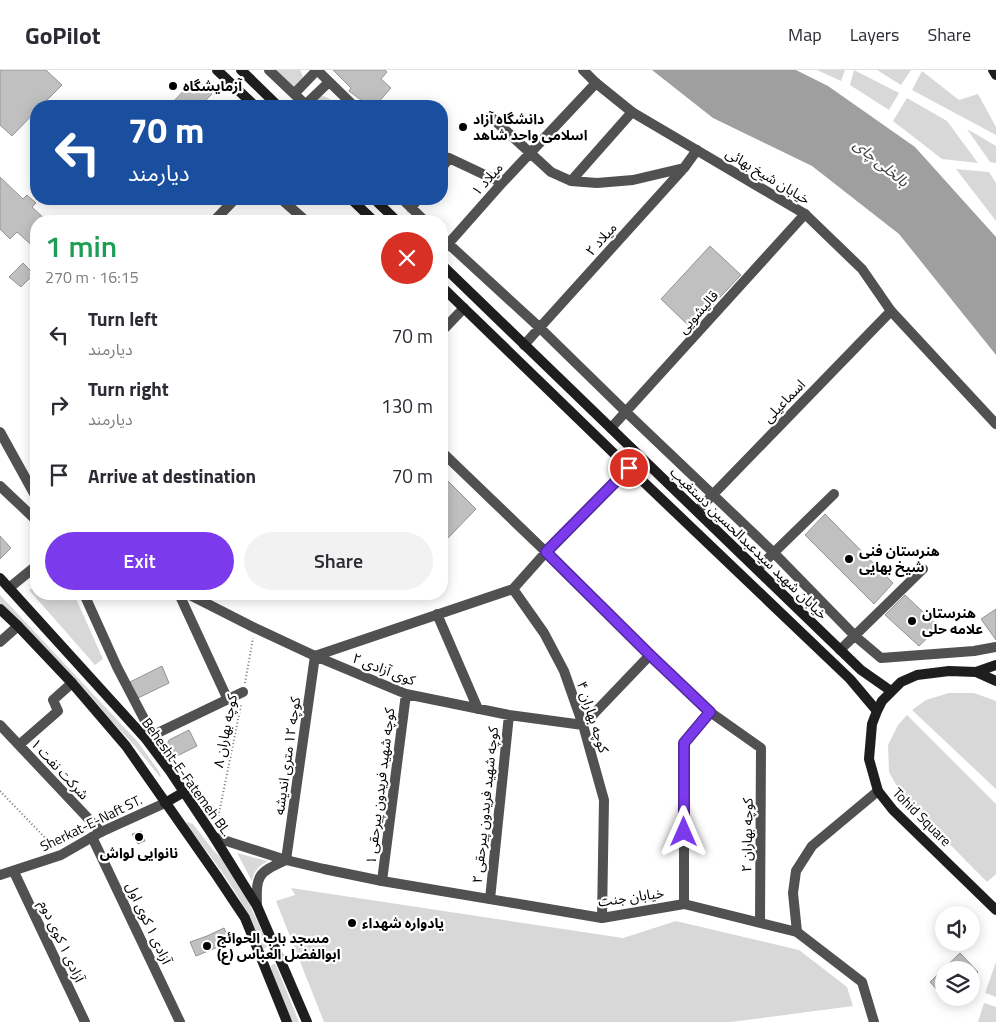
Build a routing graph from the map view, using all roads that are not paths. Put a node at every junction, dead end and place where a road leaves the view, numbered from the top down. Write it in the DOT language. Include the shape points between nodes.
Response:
graph roads {
  1 [pos="217,70"];
  2 [pos="240,70"];
  3 [pos="269,70"];
  4 [pos="317,70"];
  5 [pos="583,70"];
  6 [pos="993,70"];
  7 [pos="996,76"];
  8 [pos="329,82"];
  9 [pos="596,83"];
  10 [pos="294,94"];
  11 [pos="249,100"];
  12 [pos="272,100"];
  13 [pos="300,100"];
  14 [pos="312,100"];
  15 [pos="348,100"];
  16 [pos="632,112"];
  17 [pos="492,118"];
  18 [pos="697,150"];
  19 [pos="530,153"];
  20 [pos="448,159"];
  21 [pos="684,168"];
  22 [pos="571,181"];
  23 [pos="502,183"];
  24 [pos="229,205"];
  25 [pos="288,205"];
  26 [pos="357,205"];
  27 [pos="380,205"];
  28 [pos="408,205"];
  29 [pos="413,205"];
  30 [pos="411,208"];
  31 [pos="805,214"];
  32 [pos="220,215"];
  33 [pos="299,215"];
  34 [pos="368,215"];
  35 [pos="391,215"];
  36 [pos="419,215"];
  37 [pos="448,237"];
  38 [pos="448,243"];
  39 [pos="448,271"];
  40 [pos="448,293"];
  41 [pos="464,308"];
  42 [pos="891,311"];
  43 [pos="448,325"];
  44 [pos="539,328"];
  45 [pos="524,345"];
  46 [pos="626,412"];
  47 [pos="996,424"];
  48 [pos="611,428"];
  49 [pos="0,432"];
  50 [pos="448,458"];
  51 [pos="629,468"];
  52 [pos="0,486"];
  53 [pos="30,486"];
  54 [pos="834,494"];
  55 [pos="713,495"];
  56 [pos="697,511"];
  57 [pos="30,514"];
  58 [pos="546,552"];
  59 [pos="774,553"];
  60 [pos="923,569"];
  61 [pos="757,570"];
  62 [pos="30,571"];
  63 [pos="0,578"];
  64 [pos="9,588"];
  65 [pos="513,589"];
  66 [pos="87,600"];
  67 [pos="181,600"];
  68 [pos="200,600"];
  69 [pos="0,609"];
  70 [pos="437,614"];
  71 [pos="18,626"];
  72 [pos="855,636"];
  73 [pos="0,642"];
  74 [pos="996,647"];
  75 [pos="840,650"];
  76 [pos="650,655"];
  77 [pos="315,656"];
  78 [pos="996,665"];
  79 [pos="976,672"];
  80 [pos="996,681"];
  81 [pos="72,683"];
  82 [pos="891,691"];
  83 [pos="243,692"];
  84 [pos="406,694"];
  85 [pos="228,700"];
  86 [pos="478,709"];
  87 [pos="877,711"];
  88 [pos="710,712"];
  89 [pos="509,715"];
  90 [pos="0,725"];
  91 [pos="583,725"];
  92 [pos="150,737"];
  93 [pos="19,745"];
  94 [pos="878,791"];
  95 [pos="184,792"];
  96 [pos="165,802"];
  97 [pos="96,834"];
  98 [pos="214,837"];
  99 [pos="286,860"];
  100 [pos="14,872"];
  101 [pos="0,876"];
  102 [pos="382,881"];
  103 [pos="490,899"];
  104 [pos="684,904"];
  105 [pos="257,906"];
  106 [pos="996,910"];
  107 [pos="602,918"];
  108 [pos="760,922"];
  109 [pos="797,932"];
  110 [pos="278,953"];
  111 [pos="262,960"];
  112 [pos="85,1022"];
  113 [pos="180,1022"];
  114 [pos="287,1022"];
  115 [pos="308,1022"];
  116 [pos="874,1022"];
  1 -- 11 [label="main road"];
  2 -- 12 [label="main road"];
  3 -- 10 [label="street"];
  4 -- 8 [label="street"];
  4 -- 10 [label="street"];
  5 -- 9 [label="street, خیابان شیخ بهائی"];
  6 -- 7 [label="main road"];
  8 -- 14 [label="street"];
  8 -- 15 [label="street"];
  9 -- 16 [label="street, خیابان شیخ بهائی"];
  9 -- 19 [label="street, میلاد ۱"];
  10 -- 13 [label="street"];
  16 -- 18 [label="street, خیابان شیخ بهائی"];
  16 -- 22 [label="street"];
  17 -- 19 [label="street"];
  18 -- 21 [label="street, میلاد ۲"];
  18 -- 31 [label="street, خیابان شیخ بهائی"];
  19 -- 22 [label="street" via="551,172"];
  19 -- 23 [label="street, میلاد ۱"];
  20 -- 23 [label="street"];
  21 -- 22 [label="street" via="633,180"];
  21 -- 44 [label="street, میلاد ۲"];
  23 -- 37 [label="street, میلاد ۱"];
  24 -- 32 [label="street"];
  25 -- 33 [label="street"];
  26 -- 34 [label="main road"];
  27 -- 35 [label="main road"];
  28 -- 30 [label="street"];
  29 -- 30 [label="street"];
  30 -- 36 [label="street"];
  31 -- 42 [label="street, خیابان شیخ بهائی" via="862,269"];
  31 -- 46 [label="street, قالیشویی"];
  38 -- 44 [label="street"];
  39 -- 45 [label="main road, خیابان شهید سیدعبدالحسین دستغیب"];
  40 -- 41 [label="main road, خیابان شهید سیدعبدالحسین دستغیب"];
  41 -- 43 [label="street"];
  41 -- 51 [label="main road, خیابان شهید سیدعبدالحسین دستغیب"];
  42 -- 47 [label="street, خیابان شیخ بهائی"];
  42 -- 55 [label="street, اسماعیلی"];
  44 -- 45 [label="street, میلاد ۲"];
  44 -- 46 [label="street"];
  45 -- 48 [label="main road, خیابان شهید سیدعبدالحسین دستغیب"];
  46 -- 48 [label="street, قالیشویی"];
  46 -- 55 [label="street"];
  48 -- 56 [label="main road, خیابان شهید سیدعبدالحسین دستغیب"];
  49 -- 53 [label="street"];
  50 -- 58 [label="street"];
  51 -- 58 [label="street"];
  51 -- 87 [label="main road, خیابان شهید سیدعبدالحسین دستغیب" via="850,679"];
  52 -- 57 [label="street"];
  54 -- 59 [label="street"];
  55 -- 56 [label="street, اسماعیلی"];
  55 -- 59 [label="street"];
  56 -- 61 [label="main road, خیابان شهید سیدعبدالحسین دستغیب"];
  58 -- 65 [label="street"];
  58 -- 76 [label="street"];
  59 -- 61 [label="street"];
  59 -- 72 [label="street"];
  60 -- 72 [label="street"];
  61 -- 75 [label="main road, خیابان شهید سیدعبدالحسین دستغیب"];
  62 -- 64 [label="street"];
  63 -- 64 [label="main road, Behesht-E-Fatemeh BL."];
  64 -- 92 [label="main road, Behesht-E-Fatemeh BL."];
  65 -- 70 [label="street"];
  65 -- 91 [label="street, کوچه بهاران ۴" via="544,633 564,670"];
  66 -- 92 [label="street"];
  67 -- 85 [label="street"];
  68 -- 77 [label="street, کوی آزادی ۲"];
  69 -- 71 [label="main road"];
  70 -- 77 [label="street"];
  70 -- 86 [label="street"];
  71 -- 73 [label="street"];
  71 -- 81 [label="main road"];
  72 -- 74 [label="street" via="881,658"];
  72 -- 75 [label="street"];
  75 -- 82 [label="main road, خیابان شهید سیدعبدالحسین دستغیب"];
  76 -- 88 [label="street"];
  76 -- 91 [label="street"];
  77 -- 84 [label="street, کوی آزادی ۲"];
  77 -- 99 [label="street, کوچه ۱۲ متری اندیشه"];
  78 -- 79 [label="main road"];
  79 -- 80 [label="main road, Tohid Square"];
  79 -- 82 [label="main road, Tohid Square" via="917,675"];
  81 -- 93 [label="street" via="53,700 58,711"];
  81 -- 96 [label="main road" via="126,746"];
  82 -- 87 [label="main road, Tohid Square"];
  83 -- 85 [label="street"];
  84 -- 86 [label="street, کوی آزادی ۲"];
  84 -- 102 [label="street, کوچه شهید فریدون پیرحقی ۱"];
  85 -- 92 [label="street"];
  86 -- 89 [label="street, کوی آزادی ۲"];
  87 -- 94 [label="main road, Tohid Square" via="872,724 869,759"];
  88 -- 104 [label="street" via="684,743"];
  88 -- 108 [label="street, کوچه بهاران ۲" via="761,748"];
  89 -- 91 [label="street, کوی آزادی ۲"];
  89 -- 103 [label="street, کوچه شهید فریدون پیرحقی ۲"];
  90 -- 93 [label="street, شرکت نفت ۱"];
  91 -- 107 [label="street, کوچه بهاران ۴" via="604,800"];
  92 -- 95 [label="main road, Behesht-E-Fatemeh BL."];
  93 -- 97 [label="street, شرکت نفت ۱"];
  94 -- 106 [label="main road, Tohid Square" via="893,810"];
  94 -- 109 [label="street" via="812,846 796,871 793,893"];
  95 -- 96 [label="main road"];
  95 -- 98 [label="main road, Behesht-E-Fatemeh BL."];
  96 -- 97 [label="street, Sherkat-E-Naft ST."];
  96 -- 111 [label="main road" via="245,918"];
  97 -- 100 [label="street, Sherkat-E-Naft ST." via="61,855"];
  97 -- 113 [label="street, آزادی ۱ کوی اول"];
  98 -- 99 [label="street, خیابان جنت"];
  98 -- 105 [label="main road, Behesht-E-Fatemeh BL."];
  99 -- 102 [label="street, خیابان جنت"];
  99 -- 105 [label="street" via="262,873 258,880"];
  100 -- 101 [label="street, Sherkat-E-Naft ST."];
  100 -- 112 [label="street, آزادی ۱ کوی دوم"];
  102 -- 103 [label="street, خیابان جنت"];
  103 -- 107 [label="street, خیابان جنت"];
  104 -- 107 [label="street, خیابان جنت"];
  104 -- 108 [label="street, خیابان جنت"];
  105 -- 110 [label="main road, Behesht-E-Fatemeh BL."];
  108 -- 109 [label="street, خیابان جنت"];
  109 -- 116 [label="street, خیابان جنت" via="862,982"];
  110 -- 111 [label="main road"];
  110 -- 115 [label="main road, Behesht-E-Fatemeh BL."];
  111 -- 114 [label="main road"];
}
